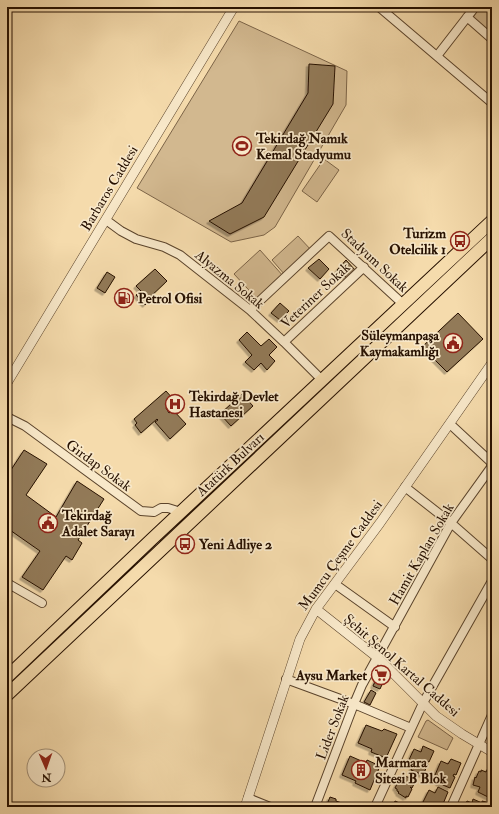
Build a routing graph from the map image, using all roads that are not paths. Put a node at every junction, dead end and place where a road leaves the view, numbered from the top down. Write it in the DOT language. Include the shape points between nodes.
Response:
graph roads {
  1 [pos="234,7"];
  2 [pos="379,7"];
  3 [pos="475,7"];
  4 [pos="390,10"];
  5 [pos="467,18"];
  6 [pos="492,39"];
  7 [pos="437,56"];
  8 [pos="492,103"];
  9 [pos="106,220"];
  10 [pos="492,222"];
  11 [pos="492,238"];
  12 [pos="364,267"];
  13 [pos="403,304"];
  14 [pos="250,310"];
  15 [pos="284,342"];
  16 [pos="492,363"];
  17 [pos="322,380"];
  18 [pos="7,383"];
  19 [pos="7,417"];
  20 [pos="450,424"];
  21 [pos="492,464"];
  22 [pos="405,487"];
  23 [pos="181,512"];
  24 [pos="451,523"];
  25 [pos="492,559"];
  26 [pos="492,581"];
  27 [pos="7,583"];
  28 [pos="335,584"];
  29 [pos="42,604"];
  30 [pos="316,609"];
  31 [pos="395,627"];
  32 [pos="378,658"];
  33 [pos="7,677"];
  34 [pos="286,680"];
  35 [pos="7,695"];
  36 [pos="423,703"];
  37 [pos="354,704"];
  38 [pos="492,716"];
  39 [pos="411,728"];
  40 [pos="478,745"];
  41 [pos="492,752"];
  42 [pos="246,803"];
  43 [pos="270,807"];
  44 [pos="315,807"];
  45 [pos="375,807"];
  46 [pos="451,807"];
  1 -- 9 [label="street, Barbaros Caddesi"];
  2 -- 4 [label="street"];
  3 -- 5 [label="street"];
  4 -- 7 [label="street"];
  5 -- 6 [label="street"];
  5 -- 7 [label="street"];
  7 -- 8 [label="street"];
  9 -- 14 [label="street, Alyazma Sokak" via="136,239 180,254"];
  9 -- 18 [label="street, Barbaros Caddesi"];
  10 -- 13 [label="main road, Atatürk Bulvarı"];
  11 -- 35 [label="main road, Atatürk Bulvarı"];
  12 -- 13 [label="street, Stadyum Sokak"];
  12 -- 14 [label="street, Stadyum Sokak" via="329,236"];
  12 -- 15 [label="street, Veteriner Sokak"];
  13 -- 17 [label="main road, Atatürk Bulvarı"];
  14 -- 15 [label="street, Alyazma Sokak"];
  15 -- 17 [label="street, Alyazma Sokak"];
  16 -- 20 [label="street, Mumcu Çeşme Caddesi"];
  17 -- 23 [label="main road, Atatürk Bulvarı"];
  19 -- 23 [label="street, Girdap Sokak" via="25,426 141,511 154,512 168,508"];
  20 -- 21 [label="street"];
  20 -- 22 [label="street, Mumcu Çeşme Caddesi"];
  21 -- 24 [label="street, Hamit Kaplan Sokak"];
  22 -- 24 [label="street"];
  22 -- 28 [label="street, Mumcu Çeşme Caddesi"];
  23 -- 33 [label="main road, Atatürk Bulvarı"];
  24 -- 25 [label="street"];
  24 -- 31 [label="street, Hamit Kaplan Sokak"];
  26 -- 36 [label="street"];
  27 -- 29 [label="street"];
  28 -- 30 [label="street, Mumcu Çeşme Caddesi"];
  28 -- 31 [label="street"];
  30 -- 32 [label="street, Şehit Şenol Kartal Caddesi"];
  30 -- 34 [label="street, Mumcu Çeşme Caddesi" via="300,639"];
  31 -- 32 [label="street, Hamit Kaplan Sokak"];
  32 -- 36 [label="street, Şehit Şenol Kartal Caddesi"];
  32 -- 37 [label="street, Lider Sokak"];
  34 -- 37 [label="street"];
  34 -- 42 [label="street, Mumcu Çeşme Caddesi"];
  36 -- 39 [label="street"];
  36 -- 40 [label="street, Şehit Şenol Kartal Caddesi" via="449,726"];
  37 -- 39 [label="street"];
  37 -- 44 [label="street, Lider Sokak"];
  38 -- 40 [label="street"];
  39 -- 45 [label="street"];
  40 -- 41 [label="street, Şehit Şenol Kartal Caddesi"];
  40 -- 46 [label="street"];
  42 -- 43 [label="street"];
}
